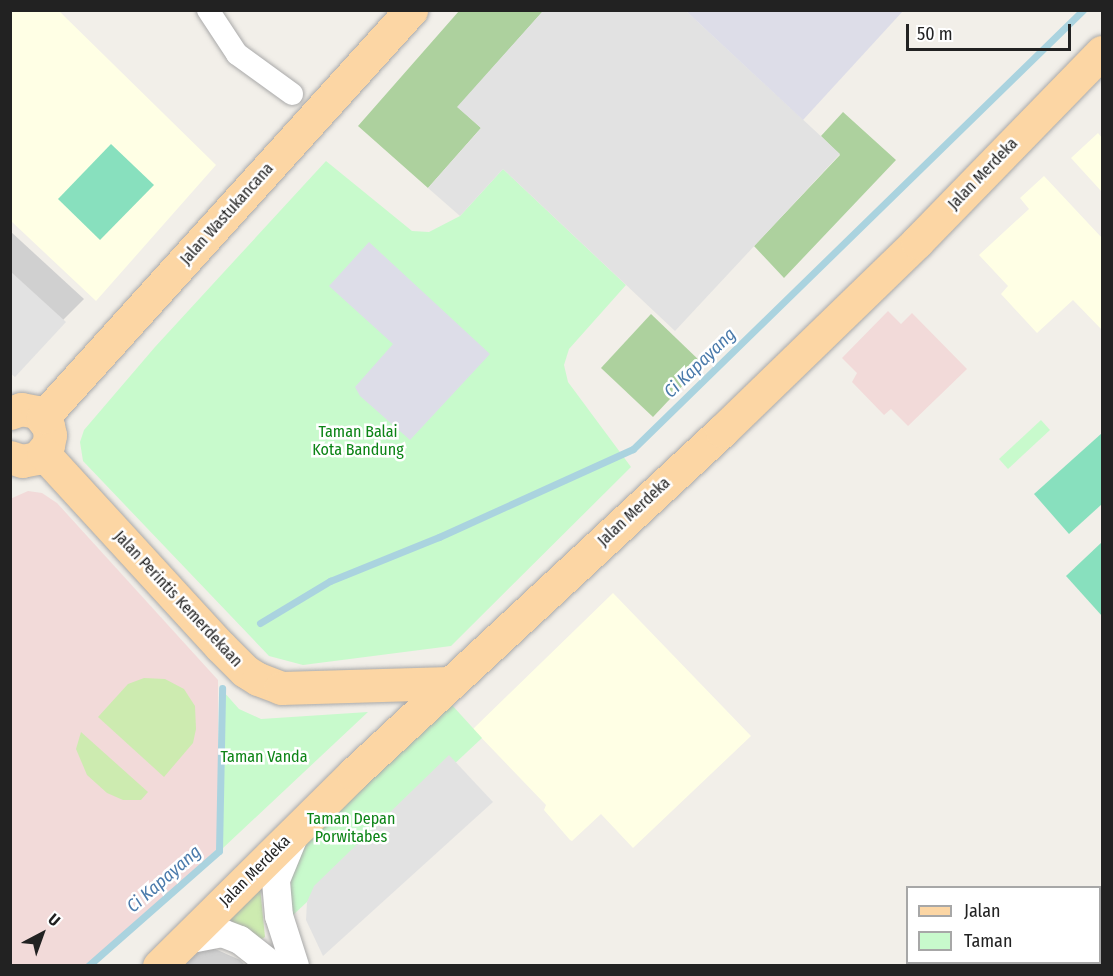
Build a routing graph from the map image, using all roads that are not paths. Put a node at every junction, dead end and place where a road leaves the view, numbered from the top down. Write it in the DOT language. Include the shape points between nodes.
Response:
graph roads {
  1 [pos="208,10"];
  2 [pos="411,10"];
  3 [pos="1102,52"];
  4 [pos="292,94"];
  5 [pos="10,412"];
  6 [pos="43,417"];
  7 [pos="43,453"];
  8 [pos="10,457"];
  9 [pos="450,683"];
  10 [pos="299,827"];
  11 [pos="186,940"];
  12 [pos="159,966"];
  13 [pos="273,966"];
  14 [pos="295,966"];
  1 -- 4 [label="street" via="237,54"];
  2 -- 6 [label="main road, Jalan Wastukancana"];
  3 -- 9 [label="main road, Jalan Merdeka" via="917,242 722,431"];
  5 -- 6 [label="main road" via="29,409"];
  6 -- 7 [label="main road" via="50,435"];
  7 -- 8 [label="main road" via="30,460"];
  7 -- 9 [label="main road, Jalan Perintis Kemerdekaan" via="220,646 258,679 282,688"];
  9 -- 10 [label="main road, Jalan Merdeka"];
  10 -- 11 [label="main road, Jalan Merdeka"];
  10 -- 14 [label="street" via="276,880 279,916"];
  11 -- 12 [label="main road, Jalan Merdeka"];
  11 -- 13 [label="street" via="222,933 240,940"];
}
